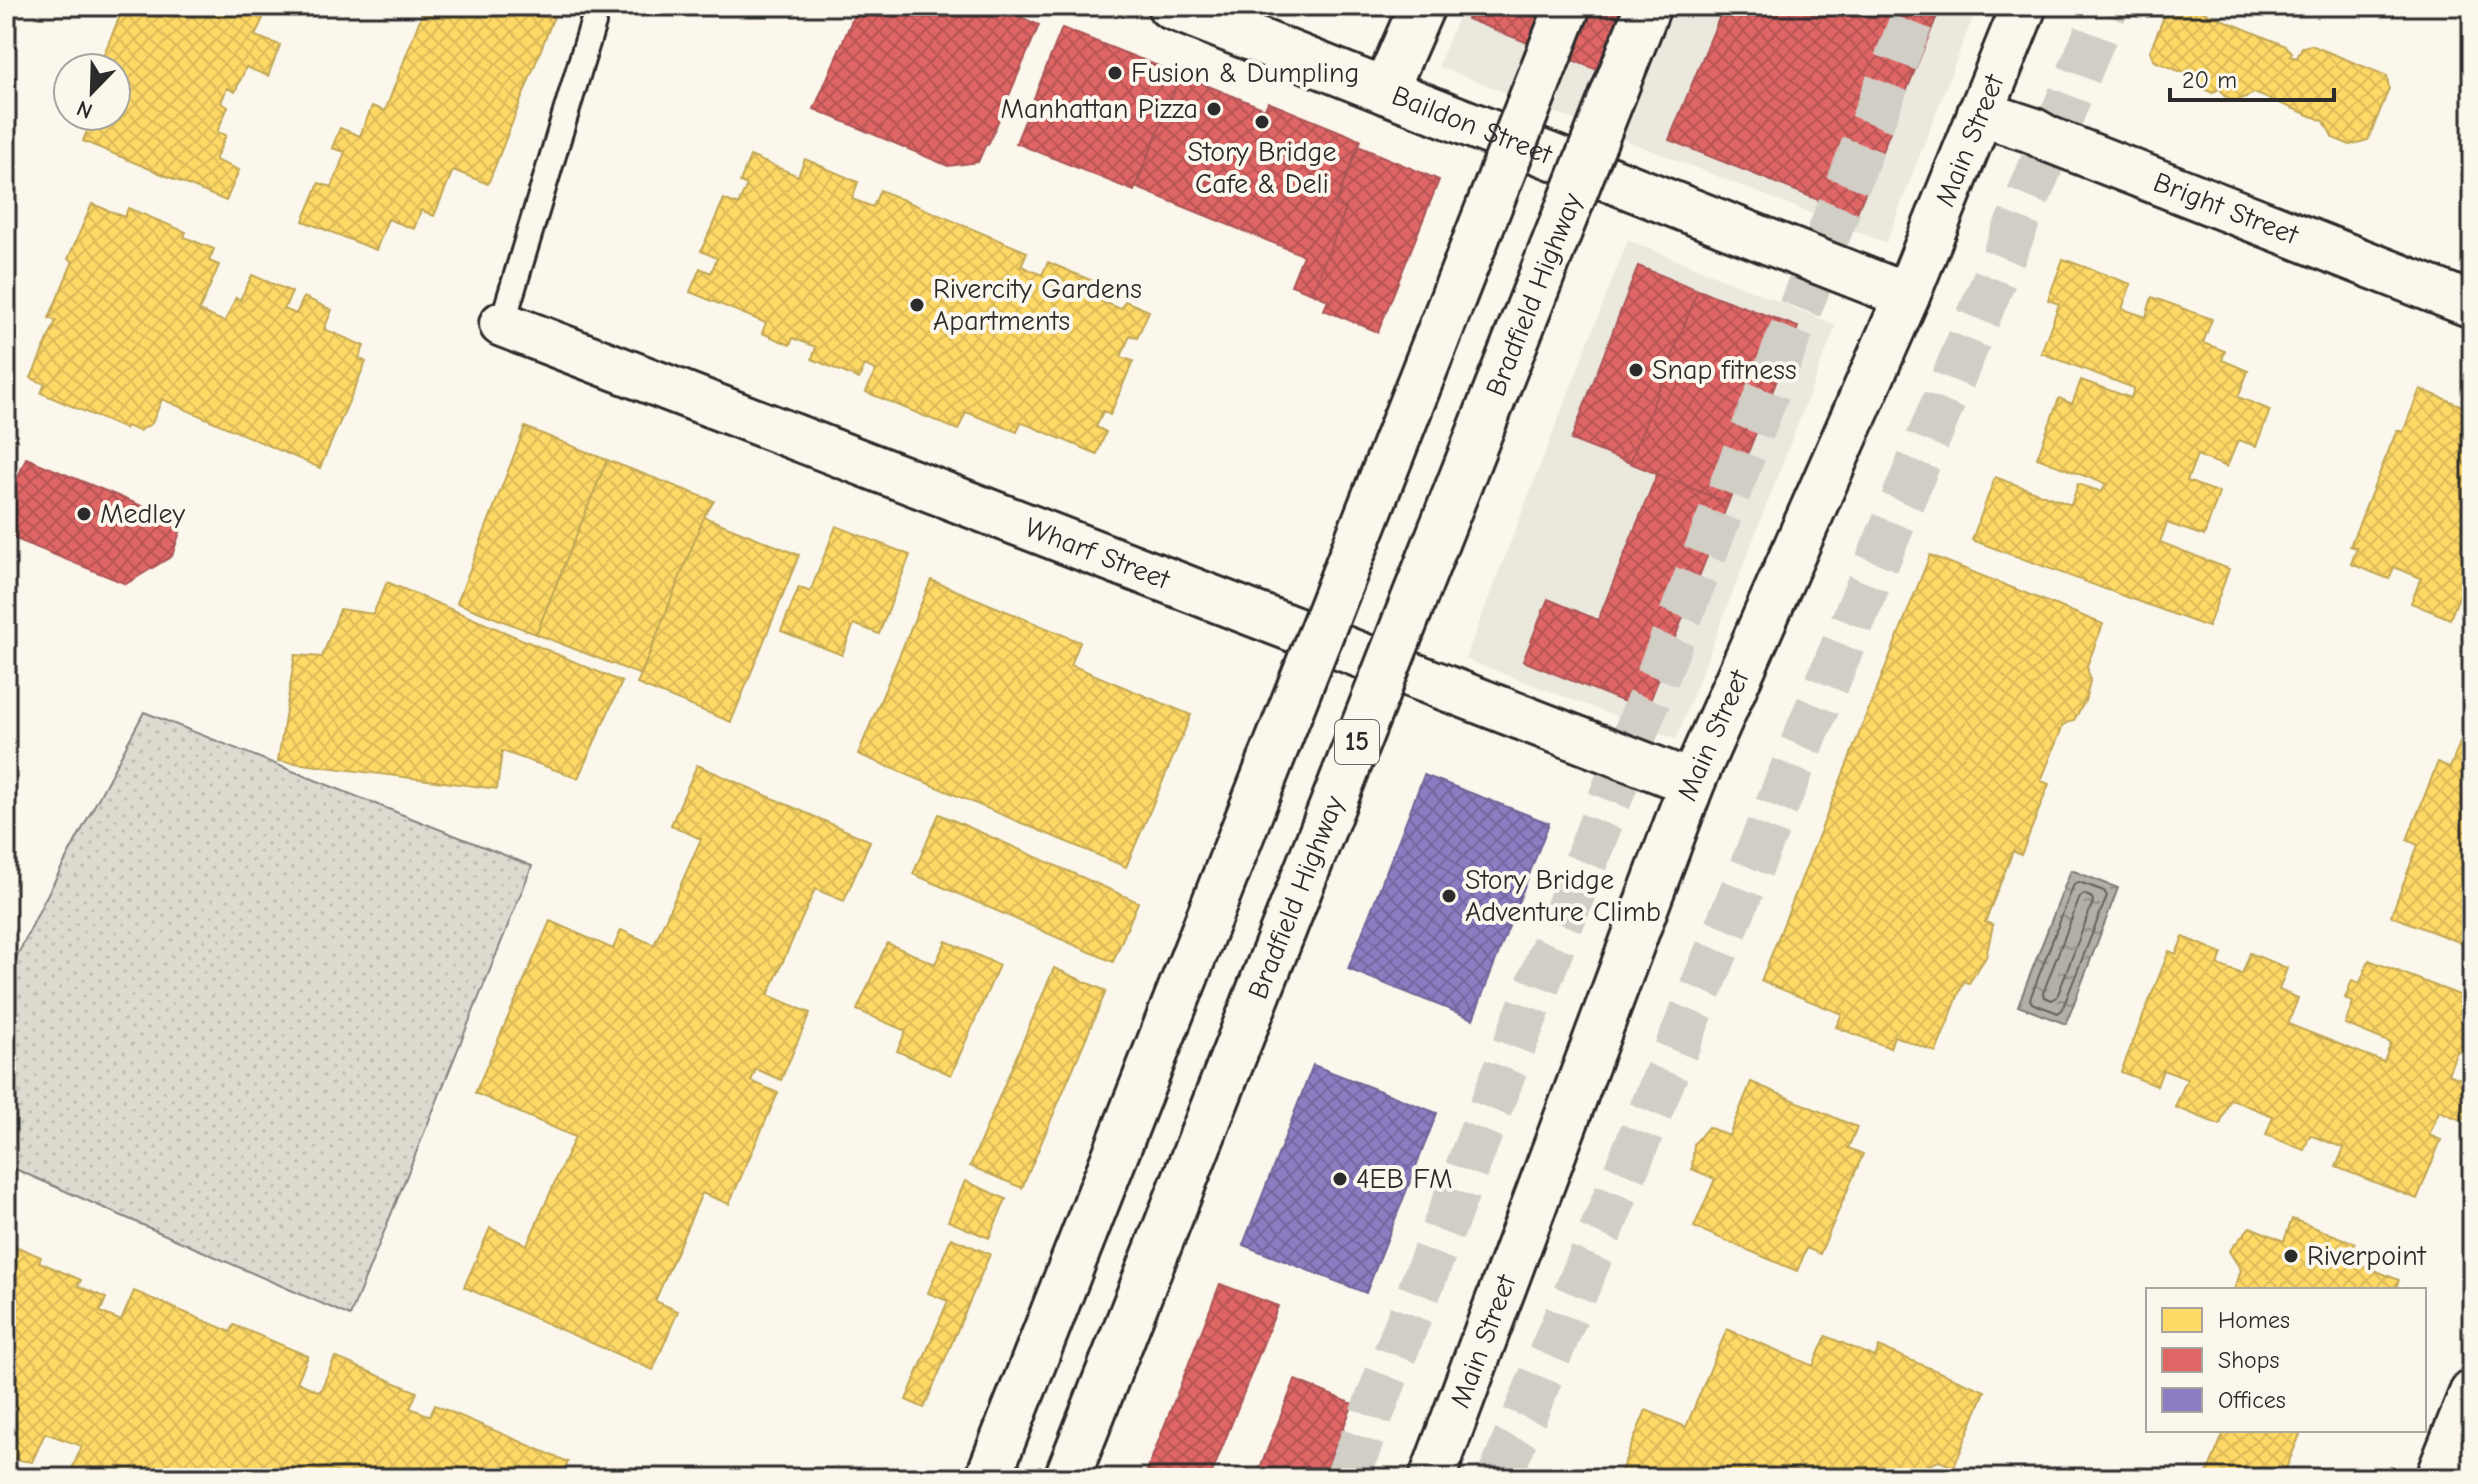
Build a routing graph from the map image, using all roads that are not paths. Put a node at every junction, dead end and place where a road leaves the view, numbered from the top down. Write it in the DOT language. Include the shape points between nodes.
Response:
graph roads {
  1 [pos="1170,6"];
  2 [pos="1422,6"];
  3 [pos="1568,6"];
  4 [pos="1648,6"];
  5 [pos="2024,6"];
  6 [pos="593,23"];
  7 [pos="1385,91"];
  8 [pos="1980,113"];
  9 [pos="1907,296"];
  10 [pos="2472,305"];
  11 [pos="502,324"];
  12 [pos="1692,783"];
  13 [pos="2472,1393"];
  14 [pos="988,1478"];
  15 [pos="1067,1478"];
  16 [pos="1432,1478"];
  17 [pos="2438,1478"];
  1 -- 7 [label="main road, Baildon Street"];
  2 -- 7 [label="main road"];
  3 -- 14 [label="main road, bridge"];
  4 -- 15 [label="main road, Bradfield Highway / 15, bridge"];
  5 -- 8 [label="main road, Main Street"];
  6 -- 11 [label="lane"];
  7 -- 9 [label="main road, Baildon Street"];
  8 -- 9 [label="main road, Main Street"];
  8 -- 10 [label="main road, Bright Street"];
  9 -- 12 [label="main road, Main Street"];
  11 -- 12 [label="main road, Wharf Street"];
  12 -- 16 [label="main road, Main Street"];
  13 -- 17 [label="main road"];
}
